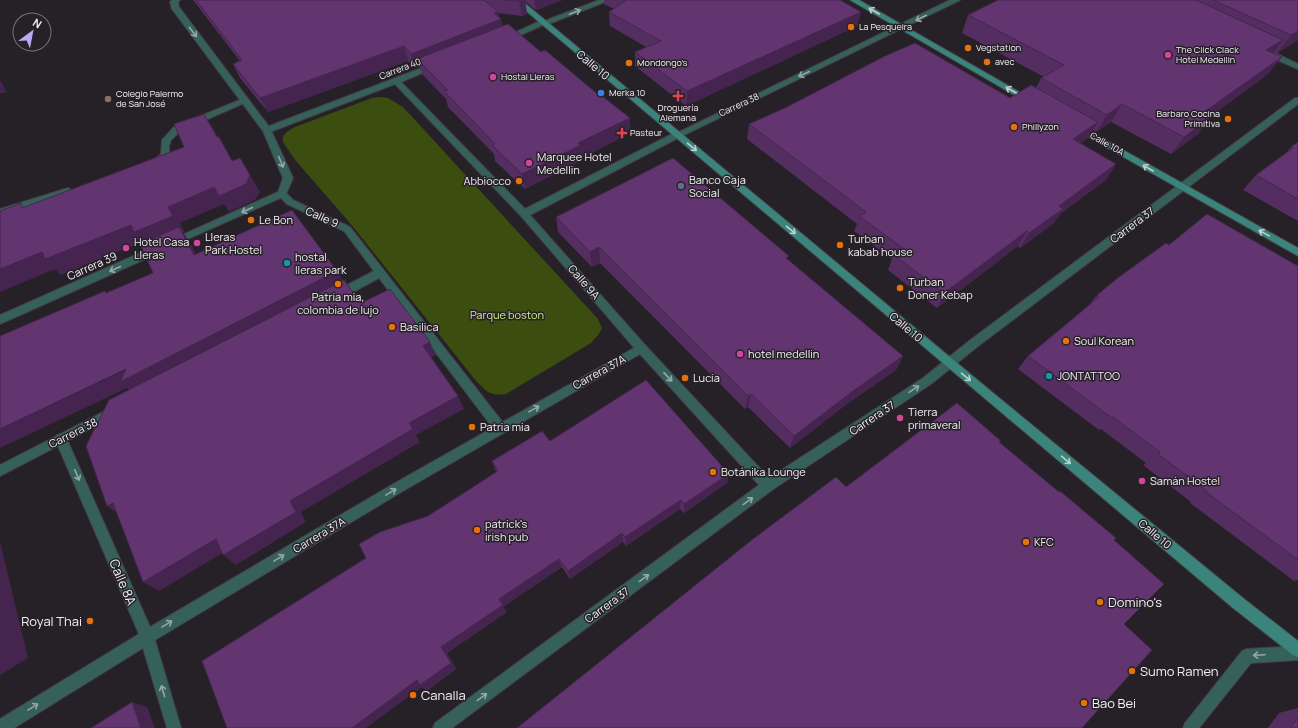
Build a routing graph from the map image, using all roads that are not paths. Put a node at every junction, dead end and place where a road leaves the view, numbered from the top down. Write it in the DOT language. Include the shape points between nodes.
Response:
graph roads {
  1 [pos="169,0"];
  2 [pos="517,0"];
  3 [pos="606,0"];
  4 [pos="854,0"];
  5 [pos="956,0"];
  6 [pos="176,4"];
  7 [pos="543,23"];
  8 [pos="902,28"];
  9 [pos="496,42"];
  10 [pos="1262,50"];
  11 [pos="446,62"];
  12 [pos="1298,67"];
  13 [pos="396,81"];
  14 [pos="1298,100"];
  15 [pos="245,101"];
  16 [pos="1039,105"];
  17 [pos="1066,121"];
  18 [pos="267,130"];
  19 [pos="677,135"];
  20 [pos="147,167"];
  21 [pos="1182,187"];
  22 [pos="73,190"];
  23 [pos="282,194"];
  24 [pos="0,212"];
  25 [pos="524,214"];
  26 [pos="1298,252"];
  27 [pos="381,272"];
  28 [pos="325,302"];
  29 [pos="0,320"];
  30 [pos="641,348"];
  31 [pos="950,363"];
  32 [pos="124,407"];
  33 [pos="500,428"];
  34 [pos="61,439"];
  35 [pos="0,471"];
  36 [pos="768,486"];
  37 [pos="147,636"];
  38 [pos="1298,650"];
  39 [pos="1298,654"];
  40 [pos="0,728"];
  41 [pos="174,728"];
  42 [pos="440,728"];
  43 [pos="1190,728"];
  1 -- 6 [label="street"];
  2 -- 7 [label="main road, Calle 10"];
  7 -- 3 [label="street, one-way"];
  8 -- 4 [label="main road, one-way"];
  5 -- 8 [label="street, Carrera 38, one-way"];
  6 -- 15 [label="street, one-way"];
  7 -- 9 [label="street"];
  7 -- 19 [label="main road, Calle 10"];
  16 -- 8 [label="main road, one-way"];
  8 -- 19 [label="street, Carrera 38, one-way"];
  10 -- 12 [label="street"];
  11 -- 13 [label="street, Carrera 40"];
  13 -- 18 [label="street, Carrera 40"];
  13 -- 25 [label="street, Calle 9A"];
  14 -- 21 [label="street, Carrera 37"];
  15 -- 18 [label="street"];
  15 -- 20 [label="street" via="169,135 164,144 165,154"];
  21 -- 17 [label="main road, Calle 10A, one-way"];
  18 -- 23 [label="street, one-way" via="288,178"];
  19 -- 25 [label="street, Carrera 38"];
  19 -- 31 [label="main road, Calle 10, one-way"];
  26 -- 21 [label="main road, Calle 10A, one-way"];
  21 -- 31 [label="street, Carrera 37"];
  22 -- 24 [label="street"];
  23 -- 27 [label="street, Calle 9" via="290,202 347,229"];
  23 -- 29 [label="street, Carrera 39, one-way"];
  25 -- 30 [label="street, Calle 9A"];
  27 -- 28 [label="street"];
  27 -- 33 [label="street, Calle 9"];
  33 -- 30 [label="street, Carrera 37A, one-way"];
  30 -- 36 [label="street, Calle 9A, one-way"];
  36 -- 31 [label="street, Carrera 37, one-way"];
  31 -- 38 [label="main road, Calle 10, one-way"];
  32 -- 34 [label="street, Carrera 38"];
  37 -- 33 [label="street, Carrera 37A, one-way"];
  34 -- 35 [label="street, Carrera 38"];
  34 -- 37 [label="street, Calle 8A, one-way"];
  42 -- 36 [label="street, Carrera 37, one-way"];
  40 -- 37 [label="street, Carrera 37A, one-way"];
  41 -- 37 [label="street, Calle 8A, one-way"];
  39 -- 43 [label="street, one-way" via="1247,656"];
}
